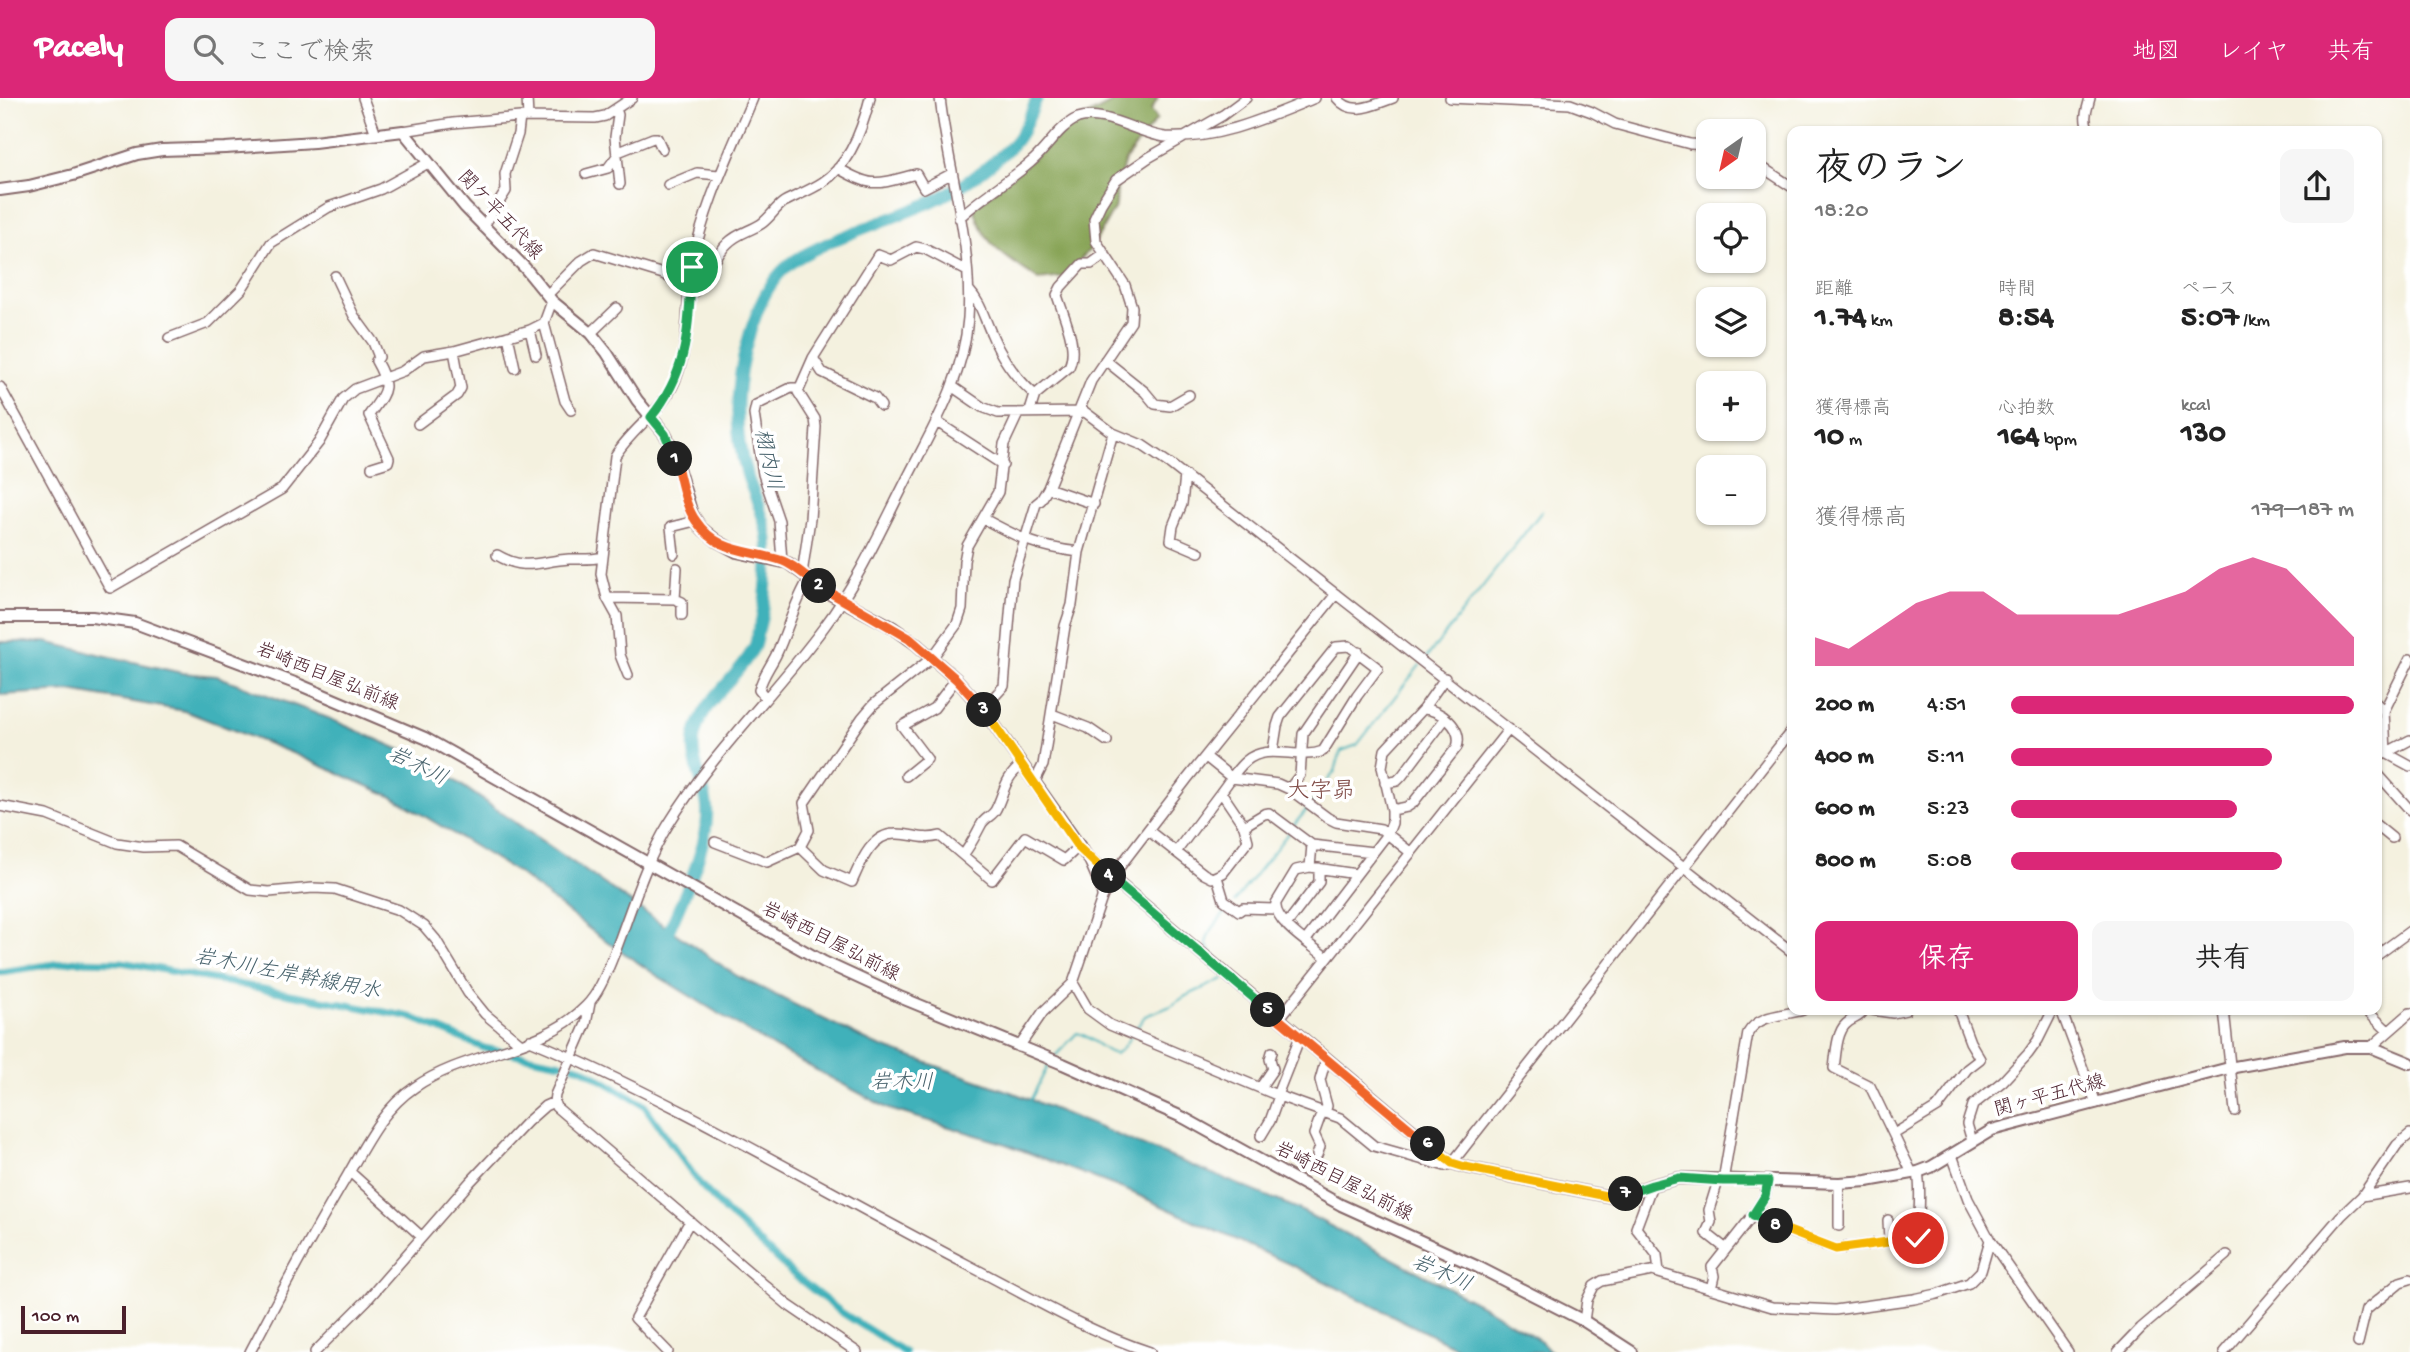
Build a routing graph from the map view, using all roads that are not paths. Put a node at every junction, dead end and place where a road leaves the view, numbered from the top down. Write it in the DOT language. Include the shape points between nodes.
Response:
graph roads {
  1 [pos="363,98"];
  2 [pos="527,98"];
  3 [pos="632,98"];
  4 [pos="753,98"];
  5 [pos="870,98"];
  6 [pos="940,98"];
  7 [pos="1246,98"];
  8 [pos="1315,98"];
  9 [pos="1337,98"];
  10 [pos="1393,98"];
  11 [pos="1450,98"];
  12 [pos="2090,98"];
  13 [pos="616,109"];
  14 [pos="524,117"];
  15 [pos="2086,126"];
  16 [pos="403,131"];
  17 [pos="376,134"];
  18 [pos="1184,136"];
  19 [pos="1696,144"];
  20 [pos="662,149"];
  21 [pos="617,154"];
  22 [pos="428,163"];
  23 [pos="838,168"];
  24 [pos="1766,170"];
  25 [pos="586,174"];
  26 [pos="719,175"];
  27 [pos="952,177"];
  28 [pos="620,184"];
  29 [pos="1787,184"];
  30 [pos="668,186"];
  31 [pos="0,190"];
  32 [pos="959,218"];
  33 [pos="483,227"];
  34 [pos="1105,254"];
  35 [pos="967,271"];
  36 [pos="335,275"];
  37 [pos="969,290"];
  38 [pos="690,292"];
  39 [pos="549,298"];
  40 [pos="617,308"];
  41 [pos="544,323"];
  42 [pos="530,330"];
  43 [pos="591,333"];
  44 [pos="508,336"];
  45 [pos="169,338"];
  46 [pos="454,351"];
  47 [pos="536,355"];
  48 [pos="813,358"];
  49 [pos="1105,360"];
  50 [pos="515,368"];
  51 [pos="385,378"];
  52 [pos="0,387"];
  53 [pos="953,387"];
  54 [pos="799,388"];
  55 [pos="1035,395"];
  56 [pos="1189,395"];
  57 [pos="881,407"];
  58 [pos="570,410"];
  59 [pos="1030,411"];
  60 [pos="1079,411"];
  61 [pos="1018,414"];
  62 [pos="651,417"];
  63 [pos="937,422"];
  64 [pos="418,424"];
  65 [pos="1112,433"];
  66 [pos="1003,465"];
  67 [pos="372,467"];
  68 [pos="1185,475"];
  69 [pos="1048,488"];
  70 [pos="1094,504"];
  71 [pos="984,519"];
  72 [pos="695,521"];
  73 [pos="1024,540"];
  74 [pos="1080,552"];
  75 [pos="1199,552"];
  76 [pos="674,554"];
  77 [pos="497,555"];
  78 [pos="603,557"];
  79 [pos="781,561"];
  80 [pos="677,569"];
  81 [pos="806,576"];
  82 [pos="1336,594"];
  83 [pos="607,598"];
  84 [pos="675,599"];
  85 [pos="842,601"];
  86 [pos="682,615"];
  87 [pos="0,617"];
  88 [pos="1359,652"];
  89 [pos="932,658"];
  90 [pos="2410,659"];
  91 [pos="628,676"];
  92 [pos="1445,678"];
  93 [pos="956,679"];
  94 [pos="766,698"];
  95 [pos="983,709"];
  96 [pos="1423,709"];
  97 [pos="2384,711"];
  98 [pos="1052,714"];
  99 [pos="1445,719"];
  100 [pos="1509,729"];
  101 [pos="1787,736"];
  102 [pos="2410,740"];
  103 [pos="1107,741"];
  104 [pos="1273,751"];
  105 [pos="2386,753"];
  106 [pos="2382,755"];
  107 [pos="1302,756"];
  108 [pos="1206,757"];
  109 [pos="1022,765"];
  110 [pos="2410,766"];
  111 [pos="905,776"];
  112 [pos="1232,778"];
  113 [pos="2382,779"];
  114 [pos="1034,783"];
  115 [pos="1385,783"];
  116 [pos="1289,789"];
  117 [pos="1221,792"];
  118 [pos="0,806"];
  119 [pos="1392,810"];
  120 [pos="2410,810"];
  121 [pos="1244,826"];
  122 [pos="2382,830"];
  123 [pos="1149,831"];
  124 [pos="1388,833"];
  125 [pos="2392,838"];
  126 [pos="715,842"];
  127 [pos="1312,845"];
  128 [pos="800,847"];
  129 [pos="1078,847"];
  130 [pos="1176,852"];
  131 [pos="1373,852"];
  132 [pos="1410,852"];
  133 [pos="963,855"];
  134 [pos="1088,858"];
  135 [pos="650,863"];
  136 [pos="1685,867"];
  137 [pos="1314,868"];
  138 [pos="1356,874"];
  139 [pos="1217,877"];
  140 [pos="1111,878"];
  141 [pos="1102,898"];
  142 [pos="1275,909"];
  143 [pos="1286,925"];
  144 [pos="2410,930"];
  145 [pos="1306,940"];
  146 [pos="1787,948"];
  147 [pos="2382,951"];
  148 [pos="1327,958"];
  149 [pos="1073,983"];
  150 [pos="591,1002"];
  151 [pos="2410,1013"];
  152 [pos="1788,1015"];
  153 [pos="1862,1015"];
  154 [pos="1960,1015"];
  155 [pos="2050,1015"];
  156 [pos="2063,1015"];
  157 [pos="2225,1015"];
  158 [pos="2371,1015"];
  159 [pos="1279,1019"];
  160 [pos="2388,1031"];
  161 [pos="1300,1037"];
  162 [pos="525,1041"];
  163 [pos="2371,1046"];
  164 [pos="1019,1047"];
  165 [pos="1272,1052"];
  166 [pos="571,1057"];
  167 [pos="1326,1059"];
  168 [pos="2410,1063"];
  169 [pos="2230,1068"];
  170 [pos="1260,1088"];
  171 [pos="1278,1096"];
  172 [pos="554,1102"];
  173 [pos="2095,1103"];
  174 [pos="2235,1111"];
  175 [pos="1323,1113"];
  176 [pos="1894,1134"];
  177 [pos="2410,1134"];
  178 [pos="1261,1136"];
  179 [pos="1972,1141"];
  180 [pos="1317,1155"];
  181 [pos="1952,1155"];
  182 [pos="1452,1163"];
  183 [pos="349,1172"];
  184 [pos="1915,1172"];
  185 [pos="1721,1181"];
  186 [pos="1768,1181"];
  187 [pos="1839,1183"];
  188 [pos="1652,1185"];
  189 [pos="2410,1188"];
  190 [pos="2362,1196"];
  191 [pos="1753,1215"];
  192 [pos="1888,1220"];
  193 [pos="690,1221"];
  194 [pos="1839,1226"];
  195 [pos="422,1237"];
  196 [pos="1990,1240"];
  197 [pos="1889,1241"];
  198 [pos="1725,1248"];
  199 [pos="2227,1255"];
  200 [pos="1660,1272"];
  201 [pos="2410,1279"];
  202 [pos="1711,1289"];
  203 [pos="1584,1321"];
  204 [pos="2358,1343"];
  205 [pos="250,1352"];
  206 [pos="315,1352"];
  207 [pos="668,1352"];
  208 [pos="857,1352"];
  209 [pos="1150,1352"];
  210 [pos="1632,1352"];
  211 [pos="2068,1352"];
  212 [pos="2118,1352"];
  213 [pos="2224,1352"];
  1 -- 17 [label="street"];
  2 -- 14 [label="street"];
  3 -- 13 [label="street"];
  4 -- 26 [label="street"];
  5 -- 23 [label="street" via="861,129"];
  6 -- 27 [label="street"];
  7 -- 18 [label="street"];
  8 -- 18 [label="street" via="1245,127"];
  9 -- 10 [label="street" via="1352,109"];
  11 -- 19 [label="street" via="1570,104 1615,124"];
  12 -- 15 [label="street"];
  13 -- 14 [label="street" via="595,118"];
  13 -- 21 [label="street"];
  14 -- 16 [label="street"];
  14 -- 33 [label="street" via="505,174 506,191"];
  16 -- 17 [label="main road"];
  16 -- 22 [label="main road, 関ケ平五代線"];
  17 -- 31 [label="main road" via="314,142 162,149"];
  18 -- 32 [label="street" via="1164,137 1108,120 1080,118"];
  18 -- 34 [label="street" via="1116,180 1094,219 1096,241"];
  20 -- 21 [label="street" via="653,138"];
  21 -- 25 [label="street" via="608,168"];
  21 -- 28 [label="street"];
  22 -- 33 [label="main road, 関ケ平五代線"];
  22 -- 45 [label="street" via="381,189 329,208 271,243 242,290 208,323"];
  23 -- 27 [label="street" via="864,183 916,174 924,188"];
  23 -- 38 [label="street" via="728,242 697,291"];
  24 -- 29 [label="street"];
  26 -- 30 [label="street" via="697,173"];
  26 -- 38 [label="street" via="692,267"];
  27 -- 32 [label="street"];
  32 -- 35 [label="street"];
  33 -- 39 [label="main road, 関ケ平五代線"];
  34 -- 49 [label="street" via="1125,285 1132,307 1131,322"];
  34 -- 55 [label="street" via="1091,264 1082,264 1057,295 1072,361"];
  35 -- 37 [label="street"];
  35 -- 48 [label="street" via="916,247 891,260 878,255"];
  36 -- 51 [label="street" via="354,316 373,342"];
  37 -- 53 [label="street" via="964,344"];
  37 -- 55 [label="street" via="1017,377"];
  38 -- 39 [label="street" via="663,274 594,253 581,261"];
  38 -- 62 [label="street" via="680,370"];
  39 -- 41 [label="street"];
  39 -- 43 [label="main road, 関ケ平五代線"];
  40 -- 43 [label="street"];
  41 -- 42 [label="street"];
  41 -- 58 [label="street"];
  42 -- 44 [label="street"];
  42 -- 47 [label="street"];
  43 -- 62 [label="main road, 関ケ平五代線"];
  44 -- 46 [label="street"];
  44 -- 50 [label="street"];
  46 -- 51 [label="street" via="424,356"];
  46 -- 64 [label="street" via="461,388"];
  48 -- 54 [label="street"];
  48 -- 57 [label="street" via="822,372 875,398"];
  49 -- 56 [label="street" via="1155,404 1170,406"];
  49 -- 60 [label="street"];
  51 -- 52 [label="street" via="355,389 343,399 319,442 282,489 110,588"];
  51 -- 67 [label="street" via="382,400 369,415 389,458"];
  53 -- 61 [label="street" via="982,407"];
  53 -- 63 [label="street"];
  54 -- 79 [label="street" via="756,405 754,414 763,474 779,522"];
  54 -- 81 [label="street" via="816,427"];
  55 -- 59 [label="street"];
  59 -- 60 [label="street"];
  59 -- 61 [label="street"];
  60 -- 65 [label="street"];
  60 -- 69 [label="street"];
  61 -- 66 [label="street" via="1004,444"];
  62 -- 72 [label="main road, 関ケ平五代線" via="672,448"];
  62 -- 78 [label="street" via="625,440 615,456"];
  63 -- 66 [label="street"];
  63 -- 85 [label="street"];
  65 -- 68 [label="street" via="1142,445"];
  65 -- 70 [label="street"];
  66 -- 71 [label="street" via="998,492"];
  68 -- 75 [label="street" via="1171,540"];
  68 -- 82 [label="street"];
  69 -- 70 [label="street"];
  69 -- 73 [label="street" via="1036,504"];
  70 -- 74 [label="street"];
  71 -- 73 [label="street"];
  71 -- 89 [label="street" via="967,547 957,624"];
  72 -- 76 [label="street" via="671,527"];
  72 -- 79 [label="main road" via="728,548"];
  73 -- 74 [label="street"];
  73 -- 95 [label="street" via="1013,579 1004,686"];
  74 -- 98 [label="street"];
  77 -- 78 [label="street" via="516,565 533,566"];
  78 -- 83 [label="street" via="601,574"];
  79 -- 81 [label="main road"];
  80 -- 84 [label="street"];
  81 -- 85 [label="main road"];
  81 -- 94 [label="street" via="776,655 760,683 759,690"];
  82 -- 92 [label="street"];
  82 -- 108 [label="street"];
  83 -- 84 [label="street"];
  83 -- 91 [label="street" via="617,616 620,655"];
  84 -- 86 [label="street" via="682,602"];
  85 -- 89 [label="main road, 関ヶ平五代線" via="902,633"];
  85 -- 94 [label="street"];
  87 -- 135 [label="main road, 岩崎西目屋弘前線" via="92,617 152,628 425,738"];
  88 -- 104 [label="street" via="1343,645 1331,652 1280,717"];
  88 -- 107 [label="street" via="1303,734"];
  88 -- 107 [label="street" via="1378,668 1323,751"];
  89 -- 93 [label="main road, 関ヶ平五代線"];
  89 -- 128 [label="street" via="862,718 804,803 809,830"];
  90 -- 97 [label="street"];
  92 -- 96 [label="street"];
  92 -- 100 [label="street"];
  93 -- 95 [label="main road, 関ヶ平五代線"];
  93 -- 111 [label="street" via="934,708 902,726 927,758"];
  94 -- 135 [label="street" via="707,769 665,830"];
  95 -- 109 [label="main road, 関ヶ平五代線"];
  96 -- 99 [label="street"];
  96 -- 115 [label="street" via="1385,750"];
  97 -- 105 [label="street"];
  98 -- 103 [label="street"];
  98 -- 114 [label="street" via="1043,765"];
  99 -- 115 [label="street" via="1402,776"];
  99 -- 119 [label="street" via="1458,733 1457,747 1413,803"];
  100 -- 132 [label="street"];
  100 -- 136 [label="street"];
  101 -- 136 [label="street"];
  102 -- 105 [label="street"];
  104 -- 107 [label="street"];
  104 -- 112 [label="street" via="1252,757"];
  105 -- 106 [label="street"];
  105 -- 110 [label="street"];
  107 -- 116 [label="street" via="1300,775"];
  108 -- 112 [label="street"];
  108 -- 123 [label="street"];
  109 -- 114 [label="main road, 関ヶ平五代線"];
  109 -- 133 [label="street"];
  112 -- 116 [label="street"];
  112 -- 117 [label="street"];
  113 -- 120 [label="street"];
  114 -- 129 [label="main road, 関ヶ平五代線"];
  115 -- 119 [label="street"];
  116 -- 124 [label="street" via="1336,822"];
  117 -- 121 [label="street"];
  117 -- 130 [label="street"];
  118 -- 162 [label="street" via="47,816 117,842 176,846 250,890 335,888 400,910 436,940 493,1021"];
  119 -- 124 [label="street"];
  121 -- 127 [label="street" via="1269,813"];
  121 -- 139 [label="street" via="1248,841"];
  122 -- 125 [label="street"];
  123 -- 130 [label="street"];
  123 -- 140 [label="street"];
  124 -- 131 [label="street"];
  124 -- 132 [label="street"];
  126 -- 128 [label="street" via="766,862"];
  127 -- 131 [label="street"];
  127 -- 137 [label="street"];
  128 -- 133 [label="street" via="824,870 852,882 867,850 893,833 926,839 940,836"];
  129 -- 133 [label="street" via="1064,860 1025,837 992,880"];
  129 -- 134 [label="main road, 関ヶ平五代線"];
  130 -- 139 [label="street" via="1204,874"];
  131 -- 138 [label="street"];
  132 -- 148 [label="street"];
  134 -- 140 [label="main road, 関ヶ平五代線"];
  134 -- 141 [label="street"];
  135 -- 150 [label="street"];
  135 -- 164 [label="main road, 岩崎西目屋弘前線" via="802,951"];
  136 -- 146 [label="street"];
  136 -- 182 [label="street"];
  137 -- 138 [label="street"];
  137 -- 142 [label="street" via="1293,873"];
  137 -- 143 [label="street" via="1319,882"];
  138 -- 145 [label="street"];
  139 -- 142 [label="street" via="1224,900 1239,911"];
  140 -- 141 [label="street"];
  140 -- 159 [label="main road, 関ヶ平五代線"];
  141 -- 149 [label="street"];
  142 -- 143 [label="street"];
  143 -- 145 [label="street"];
  144 -- 147 [label="street"];
  145 -- 148 [label="street"];
  148 -- 159 [label="street"];
  149 -- 164 [label="street" via="1043,1012"];
  149 -- 170 [label="street" via="1098,1018"];
  150 -- 162 [label="street" via="555,1029"];
  150 -- 166 [label="street"];
  151 -- 160 [label="street"];
  152 -- 185 [label="street" via="1754,1023 1748,1033"];
  153 -- 176 [label="street" via="1846,1024 1840,1034 1834,1068 1870,1086"];
  154 -- 176 [label="street" via="1980,1059 1938,1107"];
  155 -- 179 [label="street" via="2028,1054 1973,1105 1967,1124"];
  156 -- 173 [label="street"];
  157 -- 169 [label="street"];
  158 -- 160 [label="street"];
  159 -- 161 [label="main road, 関ヶ平五代線"];
  160 -- 163 [label="street"];
  161 -- 167 [label="main road, 関ヶ平五代線"];
  161 -- 171 [label="street"];
  162 -- 166 [label="street"];
  162 -- 183 [label="street" via="416,1086 386,1113"];
  163 -- 168 [label="main road, 関ヶ平五代線"];
  163 -- 169 [label="main road, 関ヶ平五代線"];
  164 -- 203 [label="main road, 岩崎西目屋弘前線" via="1184,1118 1341,1205"];
  165 -- 170 [label="street" via="1273,1069"];
  166 -- 172 [label="street"];
  166 -- 209 [label="street" via="1105,1336"];
  167 -- 175 [label="street" via="1320,1080 1327,1106"];
  167 -- 182 [label="main road, 関ヶ平五代線"];
  169 -- 173 [label="main road, 関ヶ平五代線"];
  169 -- 174 [label="street"];
  170 -- 171 [label="street"];
  171 -- 175 [label="street"];
  171 -- 178 [label="street"];
  172 -- 193 [label="street" via="561,1113"];
  172 -- 195 [label="street" via="527,1122"];
  173 -- 179 [label="main road, 関ヶ平五代線" via="1992,1130"];
  175 -- 180 [label="street" via="1314,1134 1320,1146"];
  175 -- 182 [label="street" via="1340,1118 1374,1146 1445,1166"];
  176 -- 184 [label="street"];
  177 -- 190 [label="street" via="2397,1145"];
  179 -- 181 [label="main road, 関ヶ平五代線"];
  181 -- 184 [label="main road, 関ヶ平五代線"];
  181 -- 196 [label="street"];
  182 -- 188 [label="main road, 関ヶ平五代線" via="1611,1197"];
  183 -- 195 [label="street"];
  183 -- 205 [label="street"];
  184 -- 187 [label="main road, 関ヶ平五代線"];
  184 -- 197 [label="street" via="1922,1193 1918,1238"];
  185 -- 186 [label="main road, 関ヶ平五代線"];
  185 -- 188 [label="main road, 関ヶ平五代線" via="1679,1178"];
  185 -- 198 [label="street" via="1706,1233"];
  186 -- 187 [label="main road, 関ヶ平五代線"];
  186 -- 191 [label="street"];
  187 -- 194 [label="street"];
  188 -- 200 [label="street" via="1636,1228 1657,1255"];
  189 -- 190 [label="street"];
  190 -- 213 [label="street"];
  191 -- 197 [label="street" via="1836,1249"];
  191 -- 198 [label="street"];
  192 -- 197 [label="street"];
  193 -- 207 [label="street" via="635,1318"];
  193 -- 208 [label="street" via="788,1305"];
  195 -- 206 [label="street"];
  196 -- 202 [label="street" via="1981,1271 1969,1283 1914,1299 1809,1309 1772,1307"];
  196 -- 211 [label="street"];
  198 -- 202 [label="street" via="1712,1267"];
  199 -- 212 [label="street"];
  200 -- 202 [label="street"];
  200 -- 203 [label="street" via="1594,1286"];
  201 -- 204 [label="street" via="2366,1310"];
  203 -- 210 [label="main road, 岩崎西目屋弘前線"];
}
